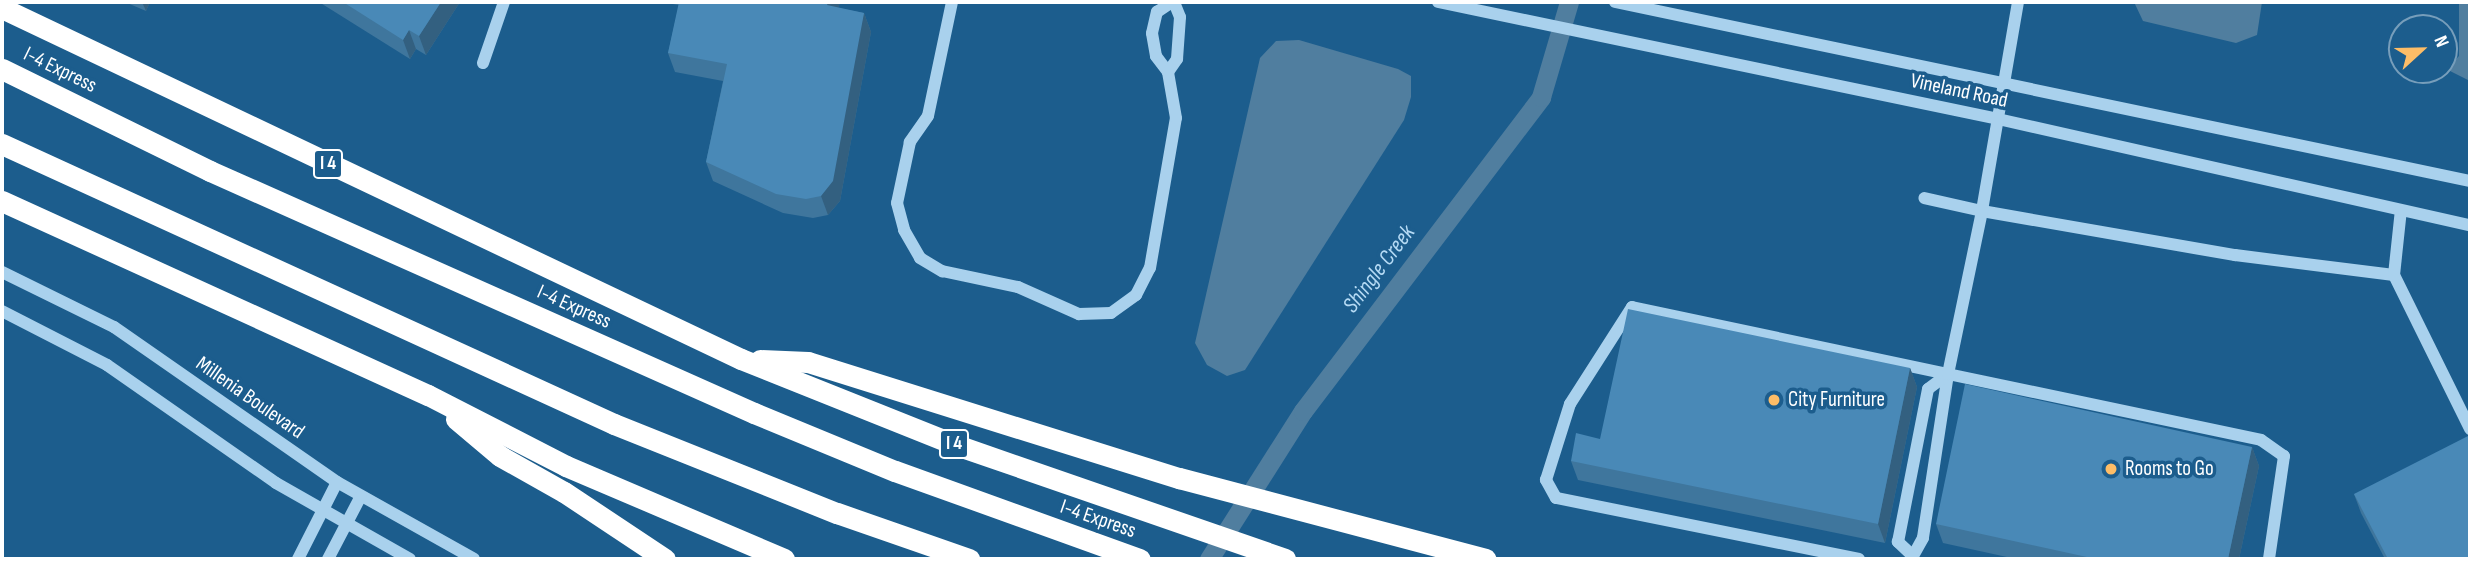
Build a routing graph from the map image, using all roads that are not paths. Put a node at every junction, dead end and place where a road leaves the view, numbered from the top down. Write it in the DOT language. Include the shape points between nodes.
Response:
graph roads {
  1 [pos="504,2"];
  2 [pos="952,2"];
  3 [pos="1173,2"];
  4 [pos="1438,2"];
  5 [pos="1616,2"];
  6 [pos="2018,2"];
  7 [pos="2,8"];
  8 [pos="483,63"];
  9 [pos="2,69"];
  10 [pos="1168,72"];
  11 [pos="2004,81"];
  12 [pos="1998,119"];
  13 [pos="2,144"];
  14 [pos="2470,181"];
  15 [pos="1924,198"];
  16 [pos="2,201"];
  17 [pos="2401,210"];
  18 [pos="1982,211"];
  19 [pos="2470,225"];
  20 [pos="2,272"];
  21 [pos="2394,275"];
  22 [pos="2,310"];
  23 [pos="741,359"];
  24 [pos="1948,374"];
  25 [pos="428,396"];
  26 [pos="2470,429"];
  27 [pos="1910,481"];
  28 [pos="337,482"];
  29 [pos="1932,485"];
  30 [pos="361,496"];
  31 [pos="322,511"];
  32 [pos="345,524"];
  33 [pos="1915,558"];
  34 [pos="298,559"];
  35 [pos="328,559"];
  36 [pos="410,559"];
  37 [pos="474,559"];
  38 [pos="665,559"];
  39 [pos="784,559"];
  40 [pos="969,559"];
  41 [pos="1140,559"];
  42 [pos="1283,559"];
  43 [pos="1485,559"];
  44 [pos="1859,559"];
  45 [pos="2269,559"];
  1 -- 8 [label="street"];
  2 -- 10 [label="street" via="928,116 910,142 897,203 920,258 942,271 1018,287 1079,314 1111,313 1136,295 1150,268 1176,118"];
  3 -- 10 [label="street" via="1180,17 1177,59"];
  3 -- 10 [label="street" via="1157,12 1152,33 1156,56"];
  4 -- 12 [label="street, Vineland Road"];
  5 -- 11 [label="street, Vineland Road"];
  6 -- 11 [label="street"];
  7 -- 23 [label="highway, I 4"];
  9 -- 41 [label="highway, I-4 Express" via="210,171 730,402 895,471"];
  11 -- 12 [label="street"];
  11 -- 14 [label="street, Vineland Road"];
  12 -- 17 [label="street, Vineland Road"];
  12 -- 18 [label="street"];
  13 -- 40 [label="highway" via="614,424 838,513"];
  15 -- 18 [label="street"];
  16 -- 25 [label="highway"];
  17 -- 19 [label="street, Vineland Road"];
  17 -- 21 [label="street"];
  18 -- 21 [label="street" via="2235,255"];
  18 -- 24 [label="street"];
  20 -- 28 [label="street, Millenia Boulevard" via="128,336"];
  21 -- 26 [label="street"];
  22 -- 31 [label="street" via="107,365"];
  23 -- 42 [label="highway, I 4" via="960,446"];
  23 -- 43 [label="highway" via="808,362 1179,478"];
  24 -- 27 [label="street" via="1928,389"];
  24 -- 29 [label="street"];
  24 -- 44 [label="street" via="1632,307 1570,404 1546,480 1556,498"];
  24 -- 45 [label="street" via="2261,440 2284,456"];
  25 -- 38 [label="highway" via="500,456"];
  25 -- 39 [label="highway" via="566,466"];
  27 -- 29 [label="street"];
  27 -- 33 [label="street" via="1898,542"];
  28 -- 30 [label="street, Millenia Boulevard"];
  28 -- 31 [label="street"];
  29 -- 33 [label="street"];
  30 -- 32 [label="street"];
  30 -- 37 [label="street, Millenia Boulevard"];
  31 -- 32 [label="street"];
  31 -- 34 [label="street"];
  32 -- 35 [label="street"];
  32 -- 36 [label="street"];
}
